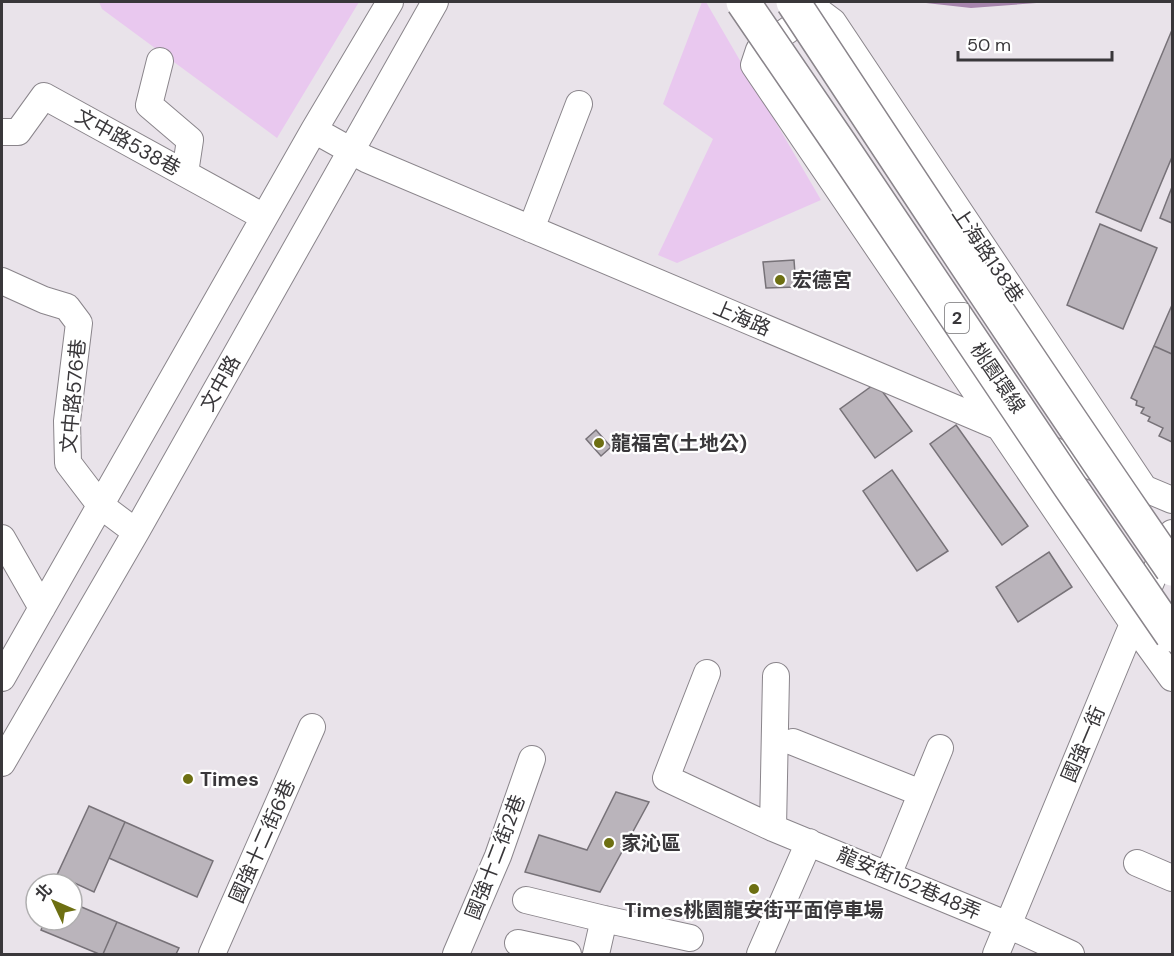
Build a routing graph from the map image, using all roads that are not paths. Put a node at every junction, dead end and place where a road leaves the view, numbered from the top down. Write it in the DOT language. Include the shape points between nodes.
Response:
graph roads {
  1 [pos="390,2"];
  2 [pos="435,2"];
  3 [pos="743,2"];
  4 [pos="793,2"];
  5 [pos="160,61"];
  6 [pos="579,104"];
  7 [pos="314,130"];
  8 [pos="2,132"];
  9 [pos="351,150"];
  10 [pos="185,173"];
  11 [pos="264,217"];
  12 [pos="531,229"];
  13 [pos="2,281"];
  14 [pos="1034,323"];
  15 [pos="966,377"];
  16 [pos="938,401"];
  17 [pos="1000,428"];
  18 [pos="1144,488"];
  19 [pos="1173,500"];
  20 [pos="100,505"];
  21 [pos="136,532"];
  22 [pos="1173,534"];
  23 [pos="2,538"];
  24 [pos="1173,569"];
  25 [pos="42,608"];
  26 [pos="1133,624"];
  27 [pos="1173,635"];
  28 [pos="708,673"];
  29 [pos="776,676"];
  30 [pos="2,678"];
  31 [pos="1173,678"];
  32 [pos="312,727"];
  33 [pos="793,742"];
  34 [pos="940,748"];
  35 [pos="532,759"];
  36 [pos="2,763"];
  37 [pos="921,793"];
  38 [pos="773,828"];
  39 [pos="809,842"];
  40 [pos="1137,863"];
  41 [pos="888,874"];
  42 [pos="1173,878"];
  43 [pos="526,900"];
  44 [pos="604,919"];
  45 [pos="1008,925"];
  46 [pos="690,938"];
  47 [pos="518,943"];
  48 [pos="763,953"];
  49 [pos="212,954"];
  50 [pos="456,954"];
  51 [pos="568,954"];
  52 [pos="596,954"];
  53 [pos="996,954"];
  54 [pos="1071,954"];
  1 -- 7 [label="street"];
  2 -- 9 [label="street, 文中路"];
  3 -- 27 [label="highway, 桃園環線 / 2, bridge"];
  4 -- 24 [label="highway, 桃園環線 / 2, bridge"];
  5 -- 10 [label="street" via="149,105 190,140"];
  6 -- 12 [label="street"];
  7 -- 9 [label="street, 上海路"];
  7 -- 11 [label="street"];
  8 -- 10 [label="street, 文中路538巷" via="18,132 44,96"];
  9 -- 12 [label="street, 上海路"];
  9 -- 21 [label="street, 文中路"];
  10 -- 11 [label="street, 文中路538巷"];
  11 -- 20 [label="street"];
  12 -- 16 [label="street, 上海路"];
  13 -- 20 [label="street, 文中路576巷" via="67,307 79,323 67,421 68,463"];
  14 -- 15 [label="street"];
  14 -- 15 [label="street, 上海路138巷" via="833,22 817,10 759,50 754,65"];
  14 -- 18 [label="street, 上海路138巷"];
  15 -- 16 [label="street"];
  15 -- 17 [label="street"];
  16 -- 17 [label="street, 上海路"];
  17 -- 18 [label="street, 上海路"];
  17 -- 26 [label="street"];
  18 -- 19 [label="street, 上海路"];
  20 -- 21 [label="street, 文中路576巷"];
  20 -- 25 [label="street"];
  21 -- 36 [label="street, 文中路"];
  22 -- 26 [label="street, 國強一街"];
  23 -- 25 [label="street"];
  25 -- 30 [label="street"];
  26 -- 31 [label="street"];
  26 -- 45 [label="street, 國強一街"];
  28 -- 38 [label="street, 龍安街152巷48弄" via="666,778"];
  29 -- 38 [label="street"];
  32 -- 49 [label="street, 國強十二街6巷"];
  33 -- 37 [label="street"];
  34 -- 37 [label="street"];
  35 -- 50 [label="street, 國強十二街2巷" via="498,856"];
  37 -- 41 [label="street"];
  38 -- 39 [label="street, 龍安街152巷48弄"];
  39 -- 41 [label="street, 龍安街152巷48弄"];
  39 -- 48 [label="street"];
  40 -- 42 [label="street"];
  41 -- 45 [label="street, 龍安街152巷48弄"];
  43 -- 44 [label="street"];
  44 -- 46 [label="street"];
  44 -- 52 [label="street"];
  45 -- 53 [label="street, 國強一街"];
  45 -- 54 [label="street, 龍安街152巷48弄"];
  47 -- 51 [label="street"];
}
